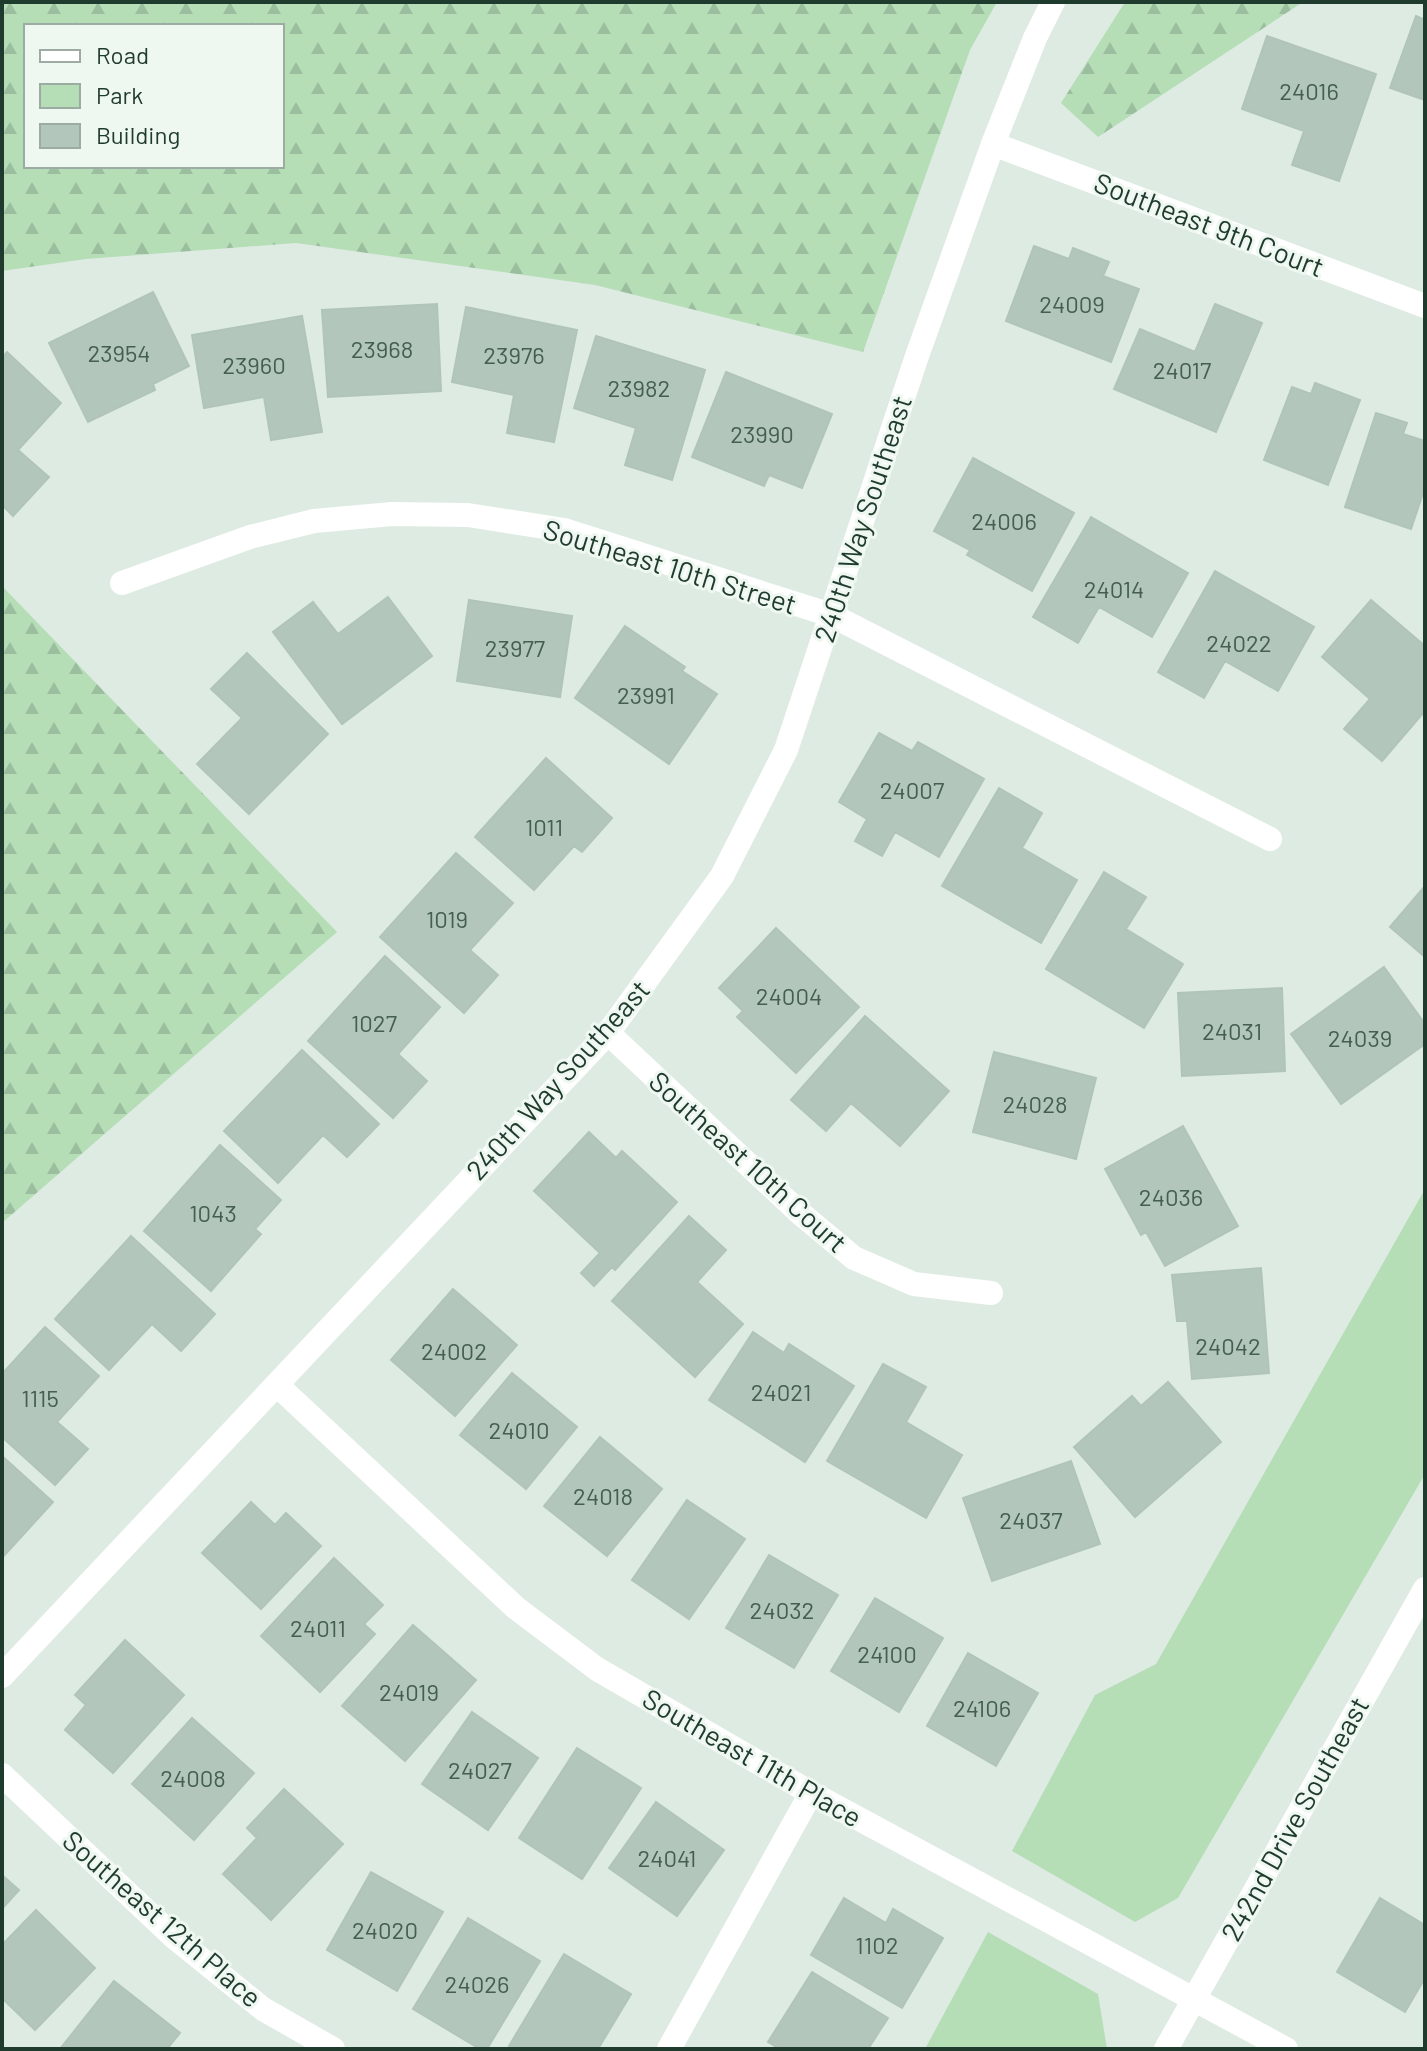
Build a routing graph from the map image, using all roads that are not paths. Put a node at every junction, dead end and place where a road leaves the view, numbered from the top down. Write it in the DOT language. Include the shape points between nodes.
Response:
graph roads {
  1 [pos="1053,2"];
  2 [pos="993,144"];
  3 [pos="1425,306"];
  4 [pos="122,583"];
  5 [pos="831,615"];
  6 [pos="1270,839"];
  7 [pos="608,1033"];
  8 [pos="991,1293"];
  9 [pos="277,1385"];
  10 [pos="1425,1589"];
  11 [pos="2,1676"];
  12 [pos="2,1775"];
  13 [pos="811,1793"];
  14 [pos="1194,1999"];
  15 [pos="333,2049"];
  16 [pos="669,2049"];
  17 [pos="1166,2049"];
  18 [pos="1286,2049"];
  1 -- 2 [label="street, 240th Way Southeast"];
  2 -- 3 [label="street, Southeast 9th Court"];
  2 -- 5 [label="street, 240th Way Southeast"];
  4 -- 5 [label="street, Southeast 10th Street" via="250,537 314,521 468,515 564,530"];
  5 -- 6 [label="street, Southeast 10th Street"];
  5 -- 7 [label="street, 240th Way Southeast" via="786,750 743,839 673,948"];
  7 -- 8 [label="street, Southeast 10th Court" via="854,1258 914,1284"];
  7 -- 9 [label="street, 240th Way Southeast"];
  9 -- 11 [label="street, 240th Way Southeast"];
  9 -- 13 [label="street, Southeast 11th Place" via="516,1608 597,1669"];
  10 -- 14 [label="street, 242nd Drive Southeast"];
  12 -- 15 [label="street, Southeast 12th Place" via="175,1938 263,2009"];
  13 -- 14 [label="street, Southeast 11th Place"];
  13 -- 16 [label="street"];
  14 -- 17 [label="street, 242nd Drive Southeast"];
  14 -- 18 [label="street, Southeast 11th Place"];
}
